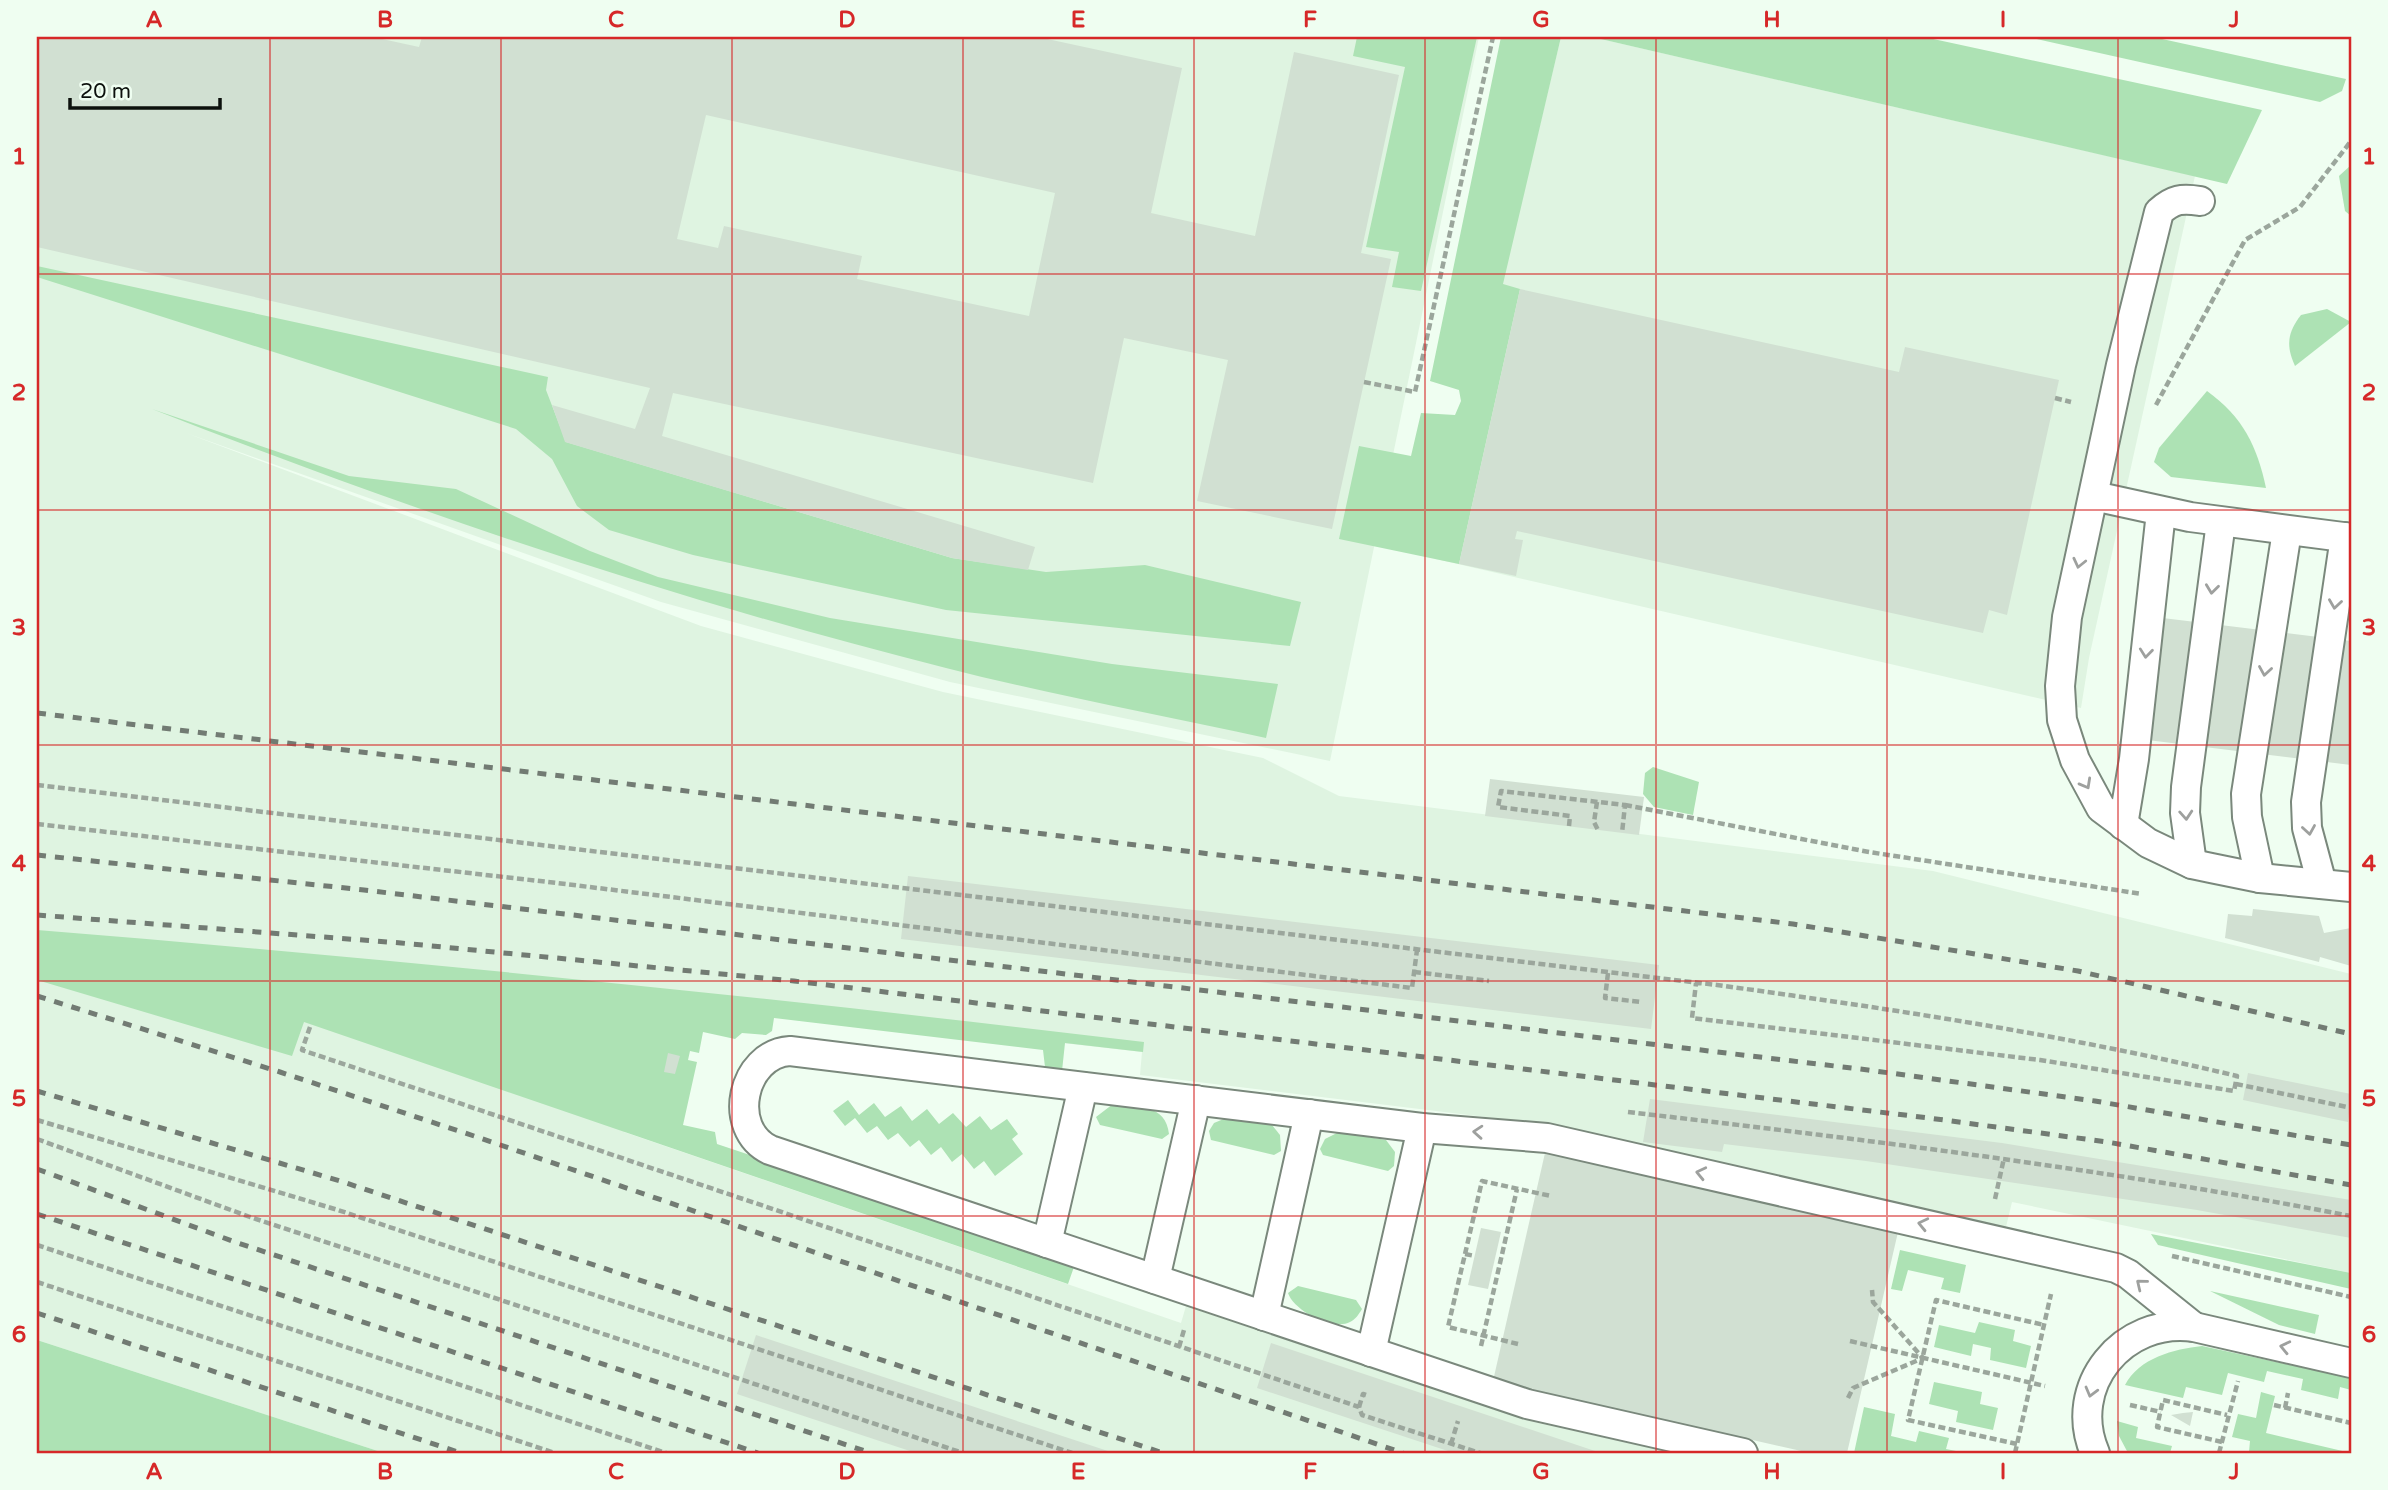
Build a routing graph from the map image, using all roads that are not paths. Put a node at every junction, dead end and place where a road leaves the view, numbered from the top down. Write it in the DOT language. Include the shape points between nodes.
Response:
graph roads {
  1 [pos="2200,201"];
  2 [pos="2094,496"];
  3 [pos="2161,512"];
  4 [pos="2221,522"];
  5 [pos="2287,531"];
  6 [pos="2348,537"];
  7 [pos="2123,825"];
  8 [pos="2192,864"];
  9 [pos="2260,878"];
  10 [pos="2322,884"];
  11 [pos="2351,887"];
  12 [pos="1083,1087"];
  13 [pos="1196,1100"];
  14 [pos="1309,1114"];
  15 [pos="1422,1128"];
  16 [pos="1047,1243"];
  17 [pos="1155,1279"];
  18 [pos="1264,1316"];
  19 [pos="2194,1327"];
  20 [pos="1371,1352"];
  21 [pos="2351,1363"];
  22 [pos="1743,1453"];
  23 [pos="2095,1453"];
  1 -- 2 [label="lane" via="2182,198 2159,212"];
  2 -- 3 [label="lane"];
  2 -- 7 [label="lane, one-way" via="2067,617 2060,686 2062,720 2086,785 2101,808"];
  3 -- 4 [label="lane"];
  3 -- 7 [label="lane, one-way"];
  4 -- 5 [label="lane"];
  4 -- 8 [label="lane, one-way" via="2186,787"];
  5 -- 6 [label="lane"];
  5 -- 9 [label="lane, one-way" via="2246,794"];
  6 -- 10 [label="lane, one-way" via="2306,802 2307,828"];
  7 -- 8 [label="lane"];
  8 -- 9 [label="lane"];
  9 -- 10 [label="lane"];
  10 -- 11 [label="lane"];
  12 -- 13 [label="lane"];
  12 -- 16 [label="lane"];
  12 -- 16 [label="lane" via="790,1051 759,1064 744,1105 744,1122 751,1136 770,1150"];
  13 -- 14 [label="lane"];
  13 -- 17 [label="lane"];
  14 -- 15 [label="lane"];
  14 -- 18 [label="lane"];
  19 -- 15 [label="lane, one-way" via="2116,1268 1548,1138"];
  15 -- 20 [label="lane"];
  16 -- 17 [label="lane"];
  17 -- 18 [label="lane"];
  18 -- 20 [label="lane"];
  21 -- 19 [label="lane, one-way"];
  19 -- 23 [label="lane, one-way" via="2145,1331 2108,1358 2088,1403 2088,1431"];
  20 -- 22 [label="lane" via="1527,1404"];
}
